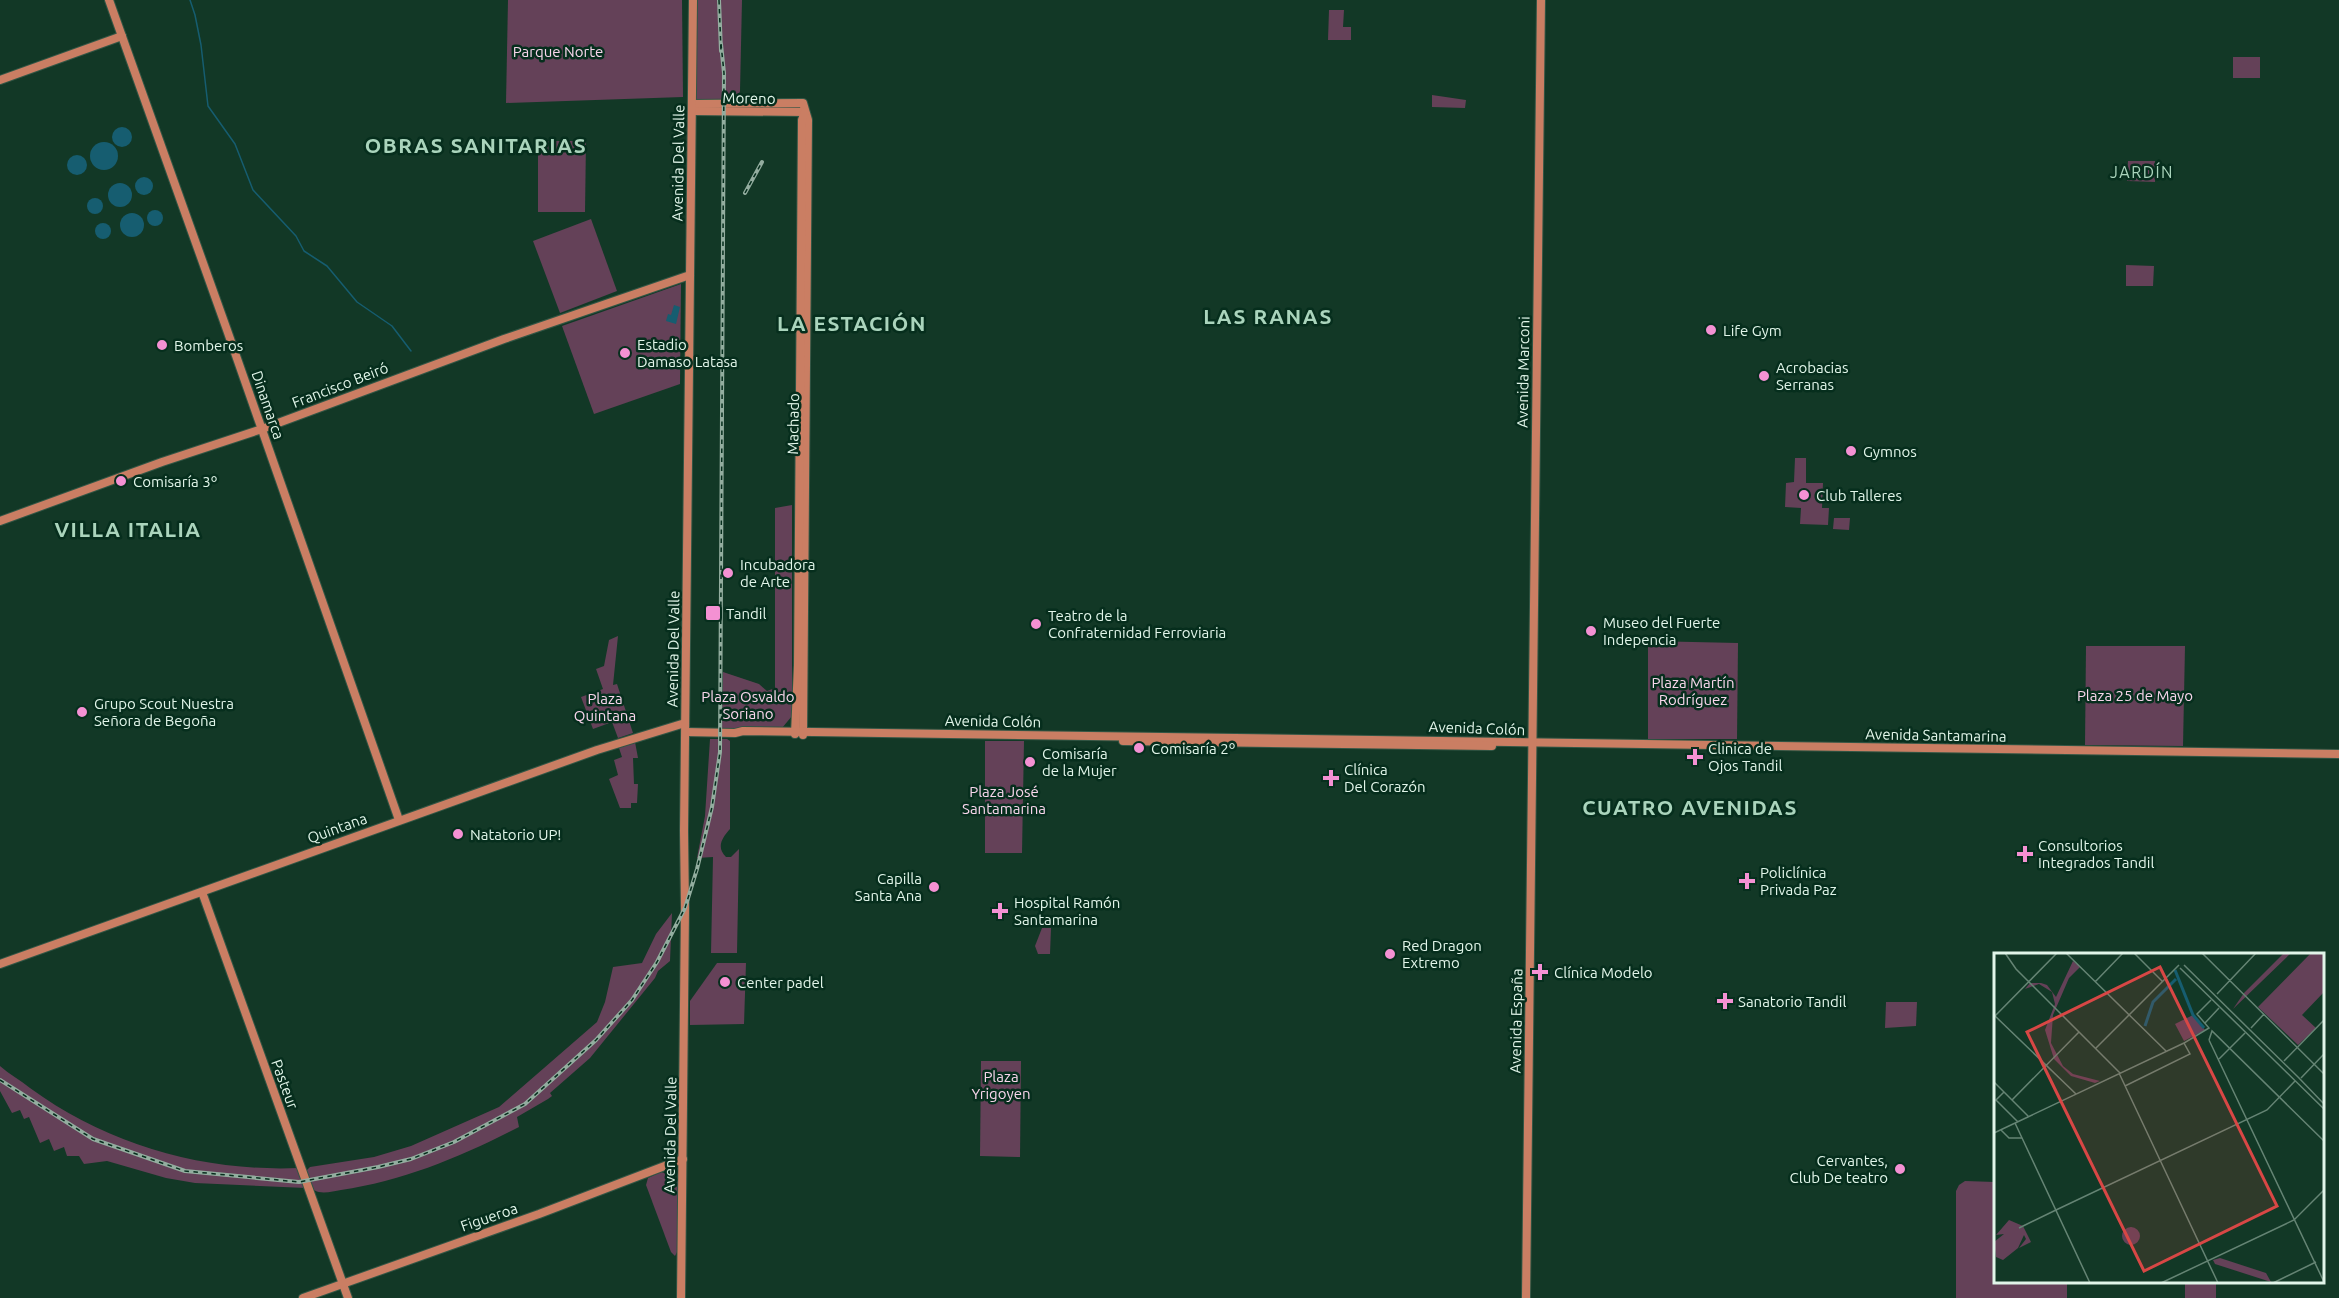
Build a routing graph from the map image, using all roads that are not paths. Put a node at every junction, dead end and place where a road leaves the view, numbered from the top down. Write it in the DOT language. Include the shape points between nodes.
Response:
graph roads {
  1 [pos="109,0"];
  2 [pos="693,0"];
  3 [pos="1540,0"];
  4 [pos="122,36"];
  5 [pos="0,80"];
  6 [pos="803,103"];
  7 [pos="693,108"];
  8 [pos="805,112"];
  9 [pos="690,275"];
  10 [pos="262,429"];
  11 [pos="0,521"];
  12 [pos="686,728"];
  13 [pos="799,734"];
  14 [pos="1533,744"];
  15 [pos="2339,754"];
  16 [pos="399,820"];
  17 [pos="202,892"];
  18 [pos="3,962"];
  19 [pos="683,1159"];
  20 [pos="344,1285"];
  21 [pos="303,1298"];
  22 [pos="348,1298"];
  23 [pos="681,1298"];
  24 [pos="1526,1298"];
  1 -- 4 [label="street, Dinamarca"];
  2 -- 7 [label="street, Avenida Del Valle"];
  3 -- 14 [label="street, Avenida Marconi"];
  4 -- 5 [label="street"];
  4 -- 10 [label="street, Dinamarca"];
  6 -- 7 [label="street, Moreno"];
  6 -- 8 [label="street, Machado"];
  7 -- 8 [label="street, Moreno"];
  7 -- 9 [label="street, Avenida Del Valle"];
  8 -- 13 [label="street, Machado" via="808,142"];
  9 -- 10 [label="street, Francisco Beiró"];
  9 -- 12 [label="street, Avenida Del Valle"];
  10 -- 11 [label="street, Francisco Beiró"];
  10 -- 16 [label="street, Dinamarca"];
  12 -- 13 [label="street, Avenida Colón"];
  12 -- 16 [label="street, Quintana" via="597,750"];
  12 -- 19 [label="street, Avenida Del Valle"];
  13 -- 14 [label="street, Avenida Colón"];
  14 -- 15 [label="street, Avenida Santamarina"];
  14 -- 24 [label="street, Avenida España"];
  16 -- 17 [label="street, Quintana"];
  17 -- 18 [label="street, Quintana"];
  17 -- 20 [label="street, Pasteur"];
  19 -- 20 [label="street, Figueroa"];
  19 -- 23 [label="street, Avenida Del Valle"];
  20 -- 21 [label="street, Figueroa"];
  20 -- 22 [label="street, Pasteur"];
}
